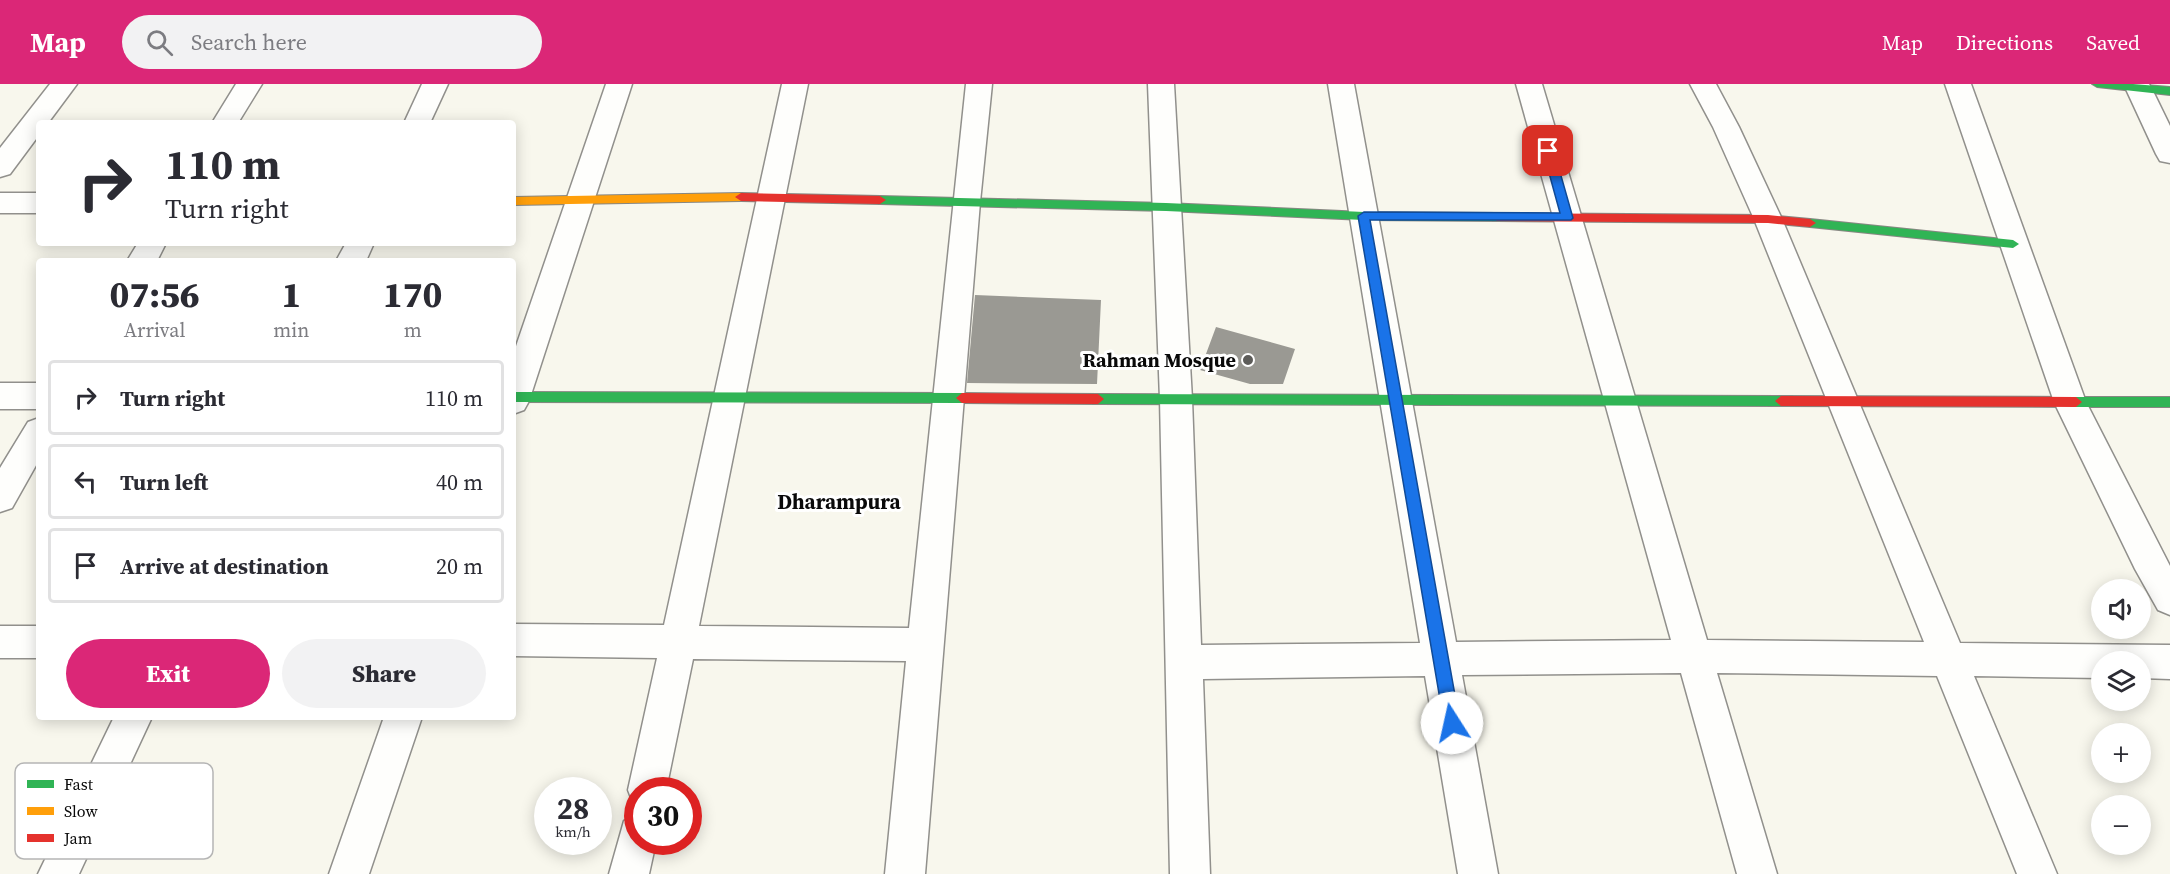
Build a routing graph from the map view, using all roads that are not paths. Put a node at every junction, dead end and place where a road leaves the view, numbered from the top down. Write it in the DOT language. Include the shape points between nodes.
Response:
graph roads {
  1 [pos="64,84"];
  2 [pos="249,84"];
  3 [pos="435,84"];
  4 [pos="619,84"];
  5 [pos="795,84"];
  6 [pos="979,84"];
  7 [pos="1161,84"];
  8 [pos="1341,84"];
  9 [pos="1529,84"];
  10 [pos="1703,84"];
  11 [pos="1958,84"];
  12 [pos="2097,84"];
  13 [pos="2138,87"];
  14 [pos="2170,91"];
  15 [pos="36,120"];
  16 [pos="36,120"];
  17 [pos="227,120"];
  18 [pos="418,120"];
  19 [pos="2170,154"];
  20 [pos="0,167"];
  21 [pos="772,197"];
  22 [pos="516,201"];
  23 [pos="580,201"];
  24 [pos="966,202"];
  25 [pos="0,203"];
  26 [pos="36,203"];
  27 [pos="1166,207"];
  28 [pos="1364,216"];
  29 [pos="1567,218"];
  30 [pos="1768,219"];
  31 [pos="2013,244"];
  32 [pos="516,390"];
  33 [pos="0,396"];
  34 [pos="36,396"];
  35 [pos="731,398"];
  36 [pos="516,399"];
  37 [pos="948,399"];
  38 [pos="1176,399"];
  39 [pos="1396,400"];
  40 [pos="1619,401"];
  41 [pos="1842,402"];
  42 [pos="2070,402"];
  43 [pos="2170,402"];
  44 [pos="36,436"];
  45 [pos="0,498"];
  46 [pos="2170,598"];
  47 [pos="516,640"];
  48 [pos="0,642"];
  49 [pos="36,642"];
  50 [pos="679,642"];
  51 [pos="926,645"];
  52 [pos="1694,656"];
  53 [pos="1441,658"];
  54 [pos="1949,659"];
  55 [pos="1184,662"];
  56 [pos="2170,662"];
  57 [pos="132,720"];
  58 [pos="402,720"];
  59 [pos="111,763"];
  60 [pos="650,777"];
  61 [pos="634,855"];
  62 [pos="65,859"];
  63 [pos="58,874"];
  64 [pos="349,874"];
  65 [pos="629,874"];
  66 [pos="905,874"];
  67 [pos="1190,874"];
  68 [pos="1478,874"];
  69 [pos="1757,874"];
  70 [pos="2037,874"];
  1 -- 16 [label="street"];
  2 -- 17 [label="street"];
  3 -- 18 [label="street"];
  4 -- 23 [label="street"];
  5 -- 21 [label="street"];
  6 -- 24 [label="street"];
  7 -- 27 [label="street"];
  8 -- 28 [label="street"];
  9 -- 29 [label="street"];
  10 -- 30 [label="street"];
  11 -- 31 [label="street"];
  12 -- 13 [label="street"];
  13 -- 14 [label="street"];
  13 -- 19 [label="street"];
  15 -- 20 [label="street"];
  21 -- 23 [label="street"];
  21 -- 24 [label="street"];
  21 -- 35 [label="street"];
  22 -- 23 [label="street"];
  23 -- 32 [label="street"];
  24 -- 27 [label="street"];
  24 -- 37 [label="street"];
  25 -- 26 [label="street"];
  27 -- 28 [label="street"];
  27 -- 38 [label="street"];
  28 -- 29 [label="street"];
  28 -- 39 [label="street"];
  29 -- 30 [label="street"];
  29 -- 40 [label="street"];
  30 -- 31 [label="street"];
  30 -- 41 [label="street"];
  31 -- 42 [label="street"];
  33 -- 34 [label="street"];
  35 -- 36 [label="street"];
  35 -- 37 [label="street"];
  35 -- 50 [label="street"];
  37 -- 38 [label="street"];
  37 -- 51 [label="street"];
  38 -- 39 [label="street"];
  38 -- 55 [label="street"];
  39 -- 40 [label="street"];
  39 -- 53 [label="street"];
  40 -- 41 [label="street"];
  40 -- 52 [label="street"];
  41 -- 42 [label="street"];
  41 -- 54 [label="street"];
  42 -- 43 [label="street"];
  42 -- 46 [label="street"];
  44 -- 45 [label="street"];
  47 -- 50 [label="street"];
  48 -- 49 [label="street"];
  50 -- 51 [label="street"];
  50 -- 60 [label="street"];
  51 -- 66 [label="street"];
  52 -- 53 [label="street"];
  52 -- 54 [label="street"];
  52 -- 69 [label="street"];
  53 -- 55 [label="street"];
  53 -- 68 [label="street"];
  54 -- 56 [label="street"];
  54 -- 70 [label="street"];
  55 -- 67 [label="street"];
  57 -- 59 [label="street"];
  58 -- 64 [label="street"];
  61 -- 65 [label="street"];
  62 -- 63 [label="street"];
}
